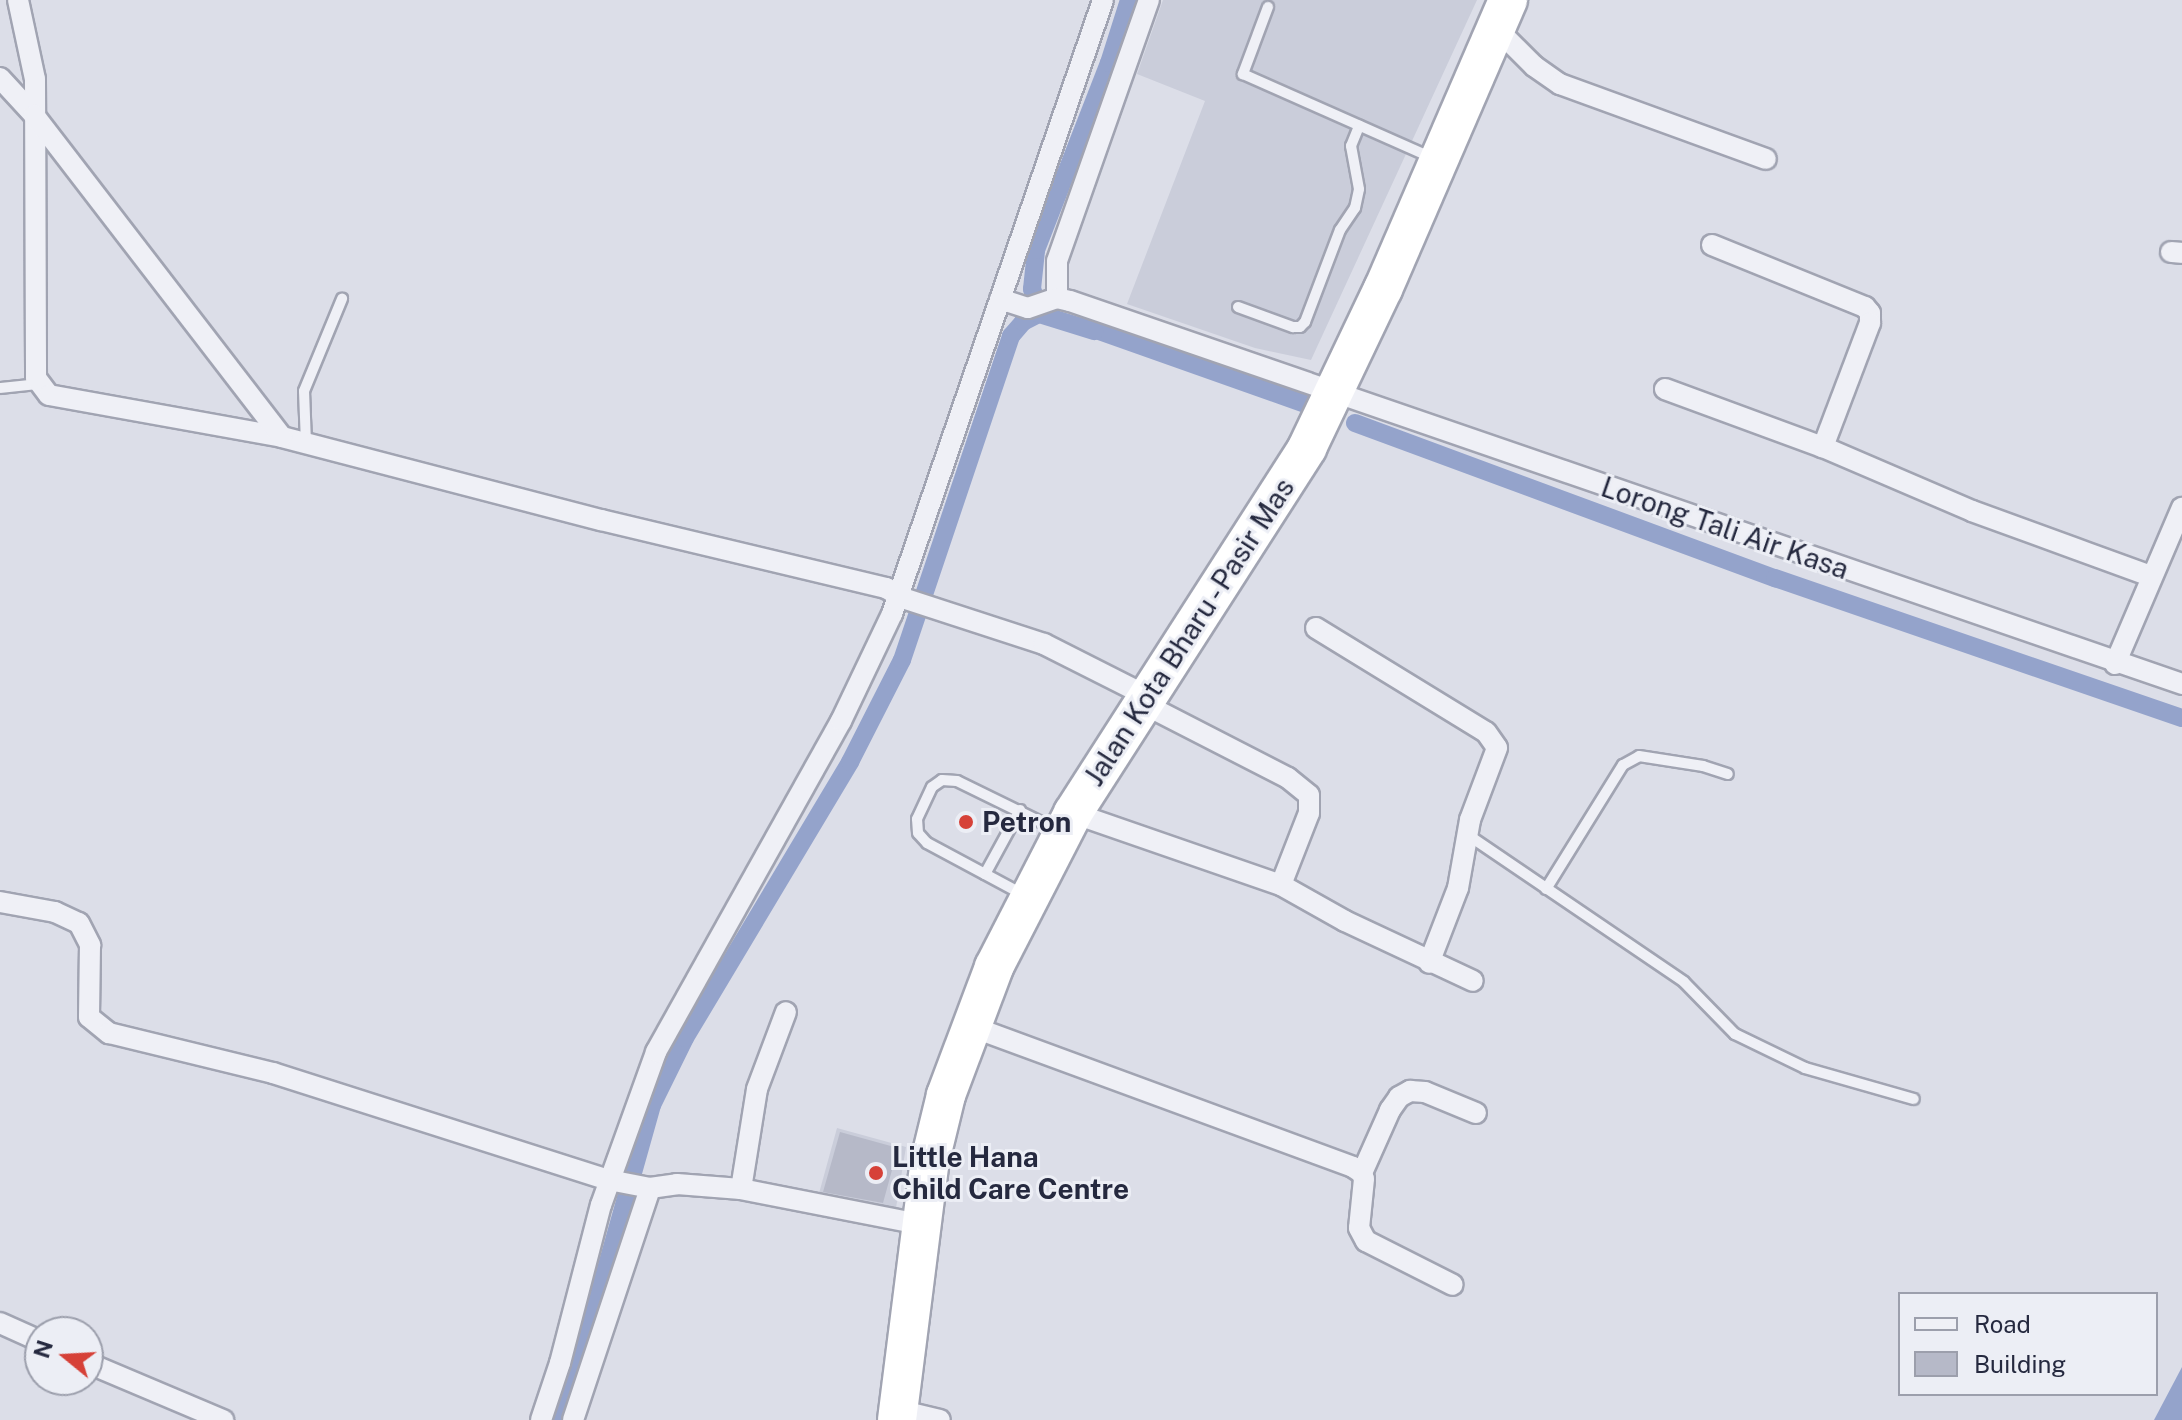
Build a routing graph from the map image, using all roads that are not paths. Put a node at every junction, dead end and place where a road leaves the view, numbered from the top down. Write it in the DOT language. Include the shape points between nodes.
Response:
graph roads {
  1 [pos="18,0"];
  2 [pos="1103,0"];
  3 [pos="1149,0"];
  4 [pos="1268,7"];
  5 [pos="1502,14"];
  6 [pos="0,78"];
  7 [pos="34,115"];
  8 [pos="1359,126"];
  9 [pos="1766,159"];
  10 [pos="1439,160"];
  11 [pos="1712,245"];
  12 [pos="1057,298"];
  13 [pos="342,299"];
  14 [pos="1012,303"];
  15 [pos="1238,307"];
  16 [pos="37,384"];
  17 [pos="0,388"];
  18 [pos="1665,389"];
  19 [pos="1335,395"];
  20 [pos="282,437"];
  21 [pos="306,443"];
  22 [pos="1823,447"];
  23 [pos="2182,508"];
  24 [pos="2151,576"];
  25 [pos="904,597"];
  26 [pos="1316,628"];
  27 [pos="2115,664"];
  28 [pos="2182,684"];
  29 [pos="1144,699"];
  30 [pos="1728,774"];
  31 [pos="1020,810"];
  32 [pos="1068,823"];
  33 [pos="1468,835"];
  34 [pos="985,874"];
  35 [pos="1281,885"];
  36 [pos="1546,889"];
  37 [pos="1028,897"];
  38 [pos="0,902"];
  39 [pos="1429,963"];
  40 [pos="1473,981"];
  41 [pos="786,1012"];
  42 [pos="970,1026"];
  43 [pos="1914,1099"];
  44 [pos="1476,1113"];
  45 [pos="1362,1173"];
  46 [pos="614,1181"];
  47 [pos="647,1187"];
  48 [pos="741,1189"];
  49 [pos="920,1224"];
  50 [pos="1453,1285"];
  51 [pos="0,1323"];
  52 [pos="24,1334"];
  53 [pos="104,1370"];
  54 [pos="898,1415"];
  55 [pos="223,1420"];
  56 [pos="541,1420"];
  57 [pos="573,1420"];
  58 [pos="940,1420"];
  1 -- 7 [label="street" via="33,59"];
  2 -- 14 [label="street"];
  3 -- 12 [label="street" via="1060,250 1054,274"];
  4 -- 8 [label="lane" via="1243,74"];
  5 -- 9 [label="street" via="1534,66 1560,84"];
  5 -- 10 [label="highway, Jalan Kota Bharu - Pasir Mas"];
  6 -- 7 [label="street"];
  7 -- 16 [label="street"];
  7 -- 20 [label="street"];
  8 -- 10 [label="lane"];
  8 -- 15 [label="lane" via="1351,146 1359,189 1355,208 1340,230 1305,322 1293,327"];
  10 -- 19 [label="highway, Jalan Kota Bharu - Pasir Mas"];
  11 -- 22 [label="street" via="1870,313"];
  12 -- 14 [label="street"];
  12 -- 19 [label="street, Lorong Tali Air Kasa"];
  13 -- 21 [label="lane" via="304,391"];
  14 -- 25 [label="street"];
  16 -- 17 [label="lane"];
  16 -- 20 [label="street" via="57,398"];
  18 -- 22 [label="street"];
  19 -- 27 [label="street, Lorong Tali Air Kasa"];
  19 -- 29 [label="highway, Jalan Kota Bharu - Pasir Mas" via="1276,499"];
  20 -- 21 [label="street"];
  21 -- 25 [label="street" via="886,588"];
  22 -- 24 [label="street" via="1972,511"];
  23 -- 24 [label="street"];
  24 -- 27 [label="street"];
  25 -- 29 [label="street" via="1012,631"];
  25 -- 46 [label="street" via="841,721 656,1052"];
  26 -- 33 [label="street" via="1494,739 1497,756"];
  27 -- 28 [label="street, Lorong Tali Air Kasa"];
  29 -- 32 [label="highway, Jalan Kota Bharu - Pasir Mas"];
  29 -- 35 [label="street" via="1288,778 1309,795 1309,813"];
  30 -- 36 [label="lane" via="1639,756 1623,765"];
  31 -- 32 [label="lane"];
  31 -- 34 [label="lane"];
  31 -- 34 [label="lane" via="957,781 942,780 932,787 917,819 918,833"];
  32 -- 35 [label="street"];
  32 -- 37 [label="highway, Jalan Kota Bharu - Pasir Mas"];
  33 -- 36 [label="lane"];
  33 -- 39 [label="street" via="1458,888"];
  34 -- 37 [label="lane"];
  35 -- 39 [label="street"];
  36 -- 43 [label="lane" via="1684,982 1735,1034 1805,1068"];
  37 -- 42 [label="highway, Jalan Kota Bharu - Pasir Mas"];
  38 -- 46 [label="street" via="55,912 84,930 90,945 87,1007 100,1029 273,1073"];
  39 -- 40 [label="street"];
  41 -- 48 [label="street" via="757,1089"];
  42 -- 45 [label="street"];
  42 -- 49 [label="highway, Jalan Kota Bharu - Pasir Mas" via="946,1095"];
  44 -- 45 [label="street" via="1410,1091 1390,1110"];
  45 -- 50 [label="street" via="1359,1228 1366,1241"];
  46 -- 47 [label="street"];
  46 -- 56 [label="street"];
  47 -- 48 [label="street"];
  47 -- 57 [label="street"];
  48 -- 49 [label="street"];
  49 -- 54 [label="highway, Jalan Kota Bharu - Pasir Mas"];
  51 -- 52 [label="street"];
  53 -- 55 [label="street"];
  54 -- 58 [label="street"];
}
